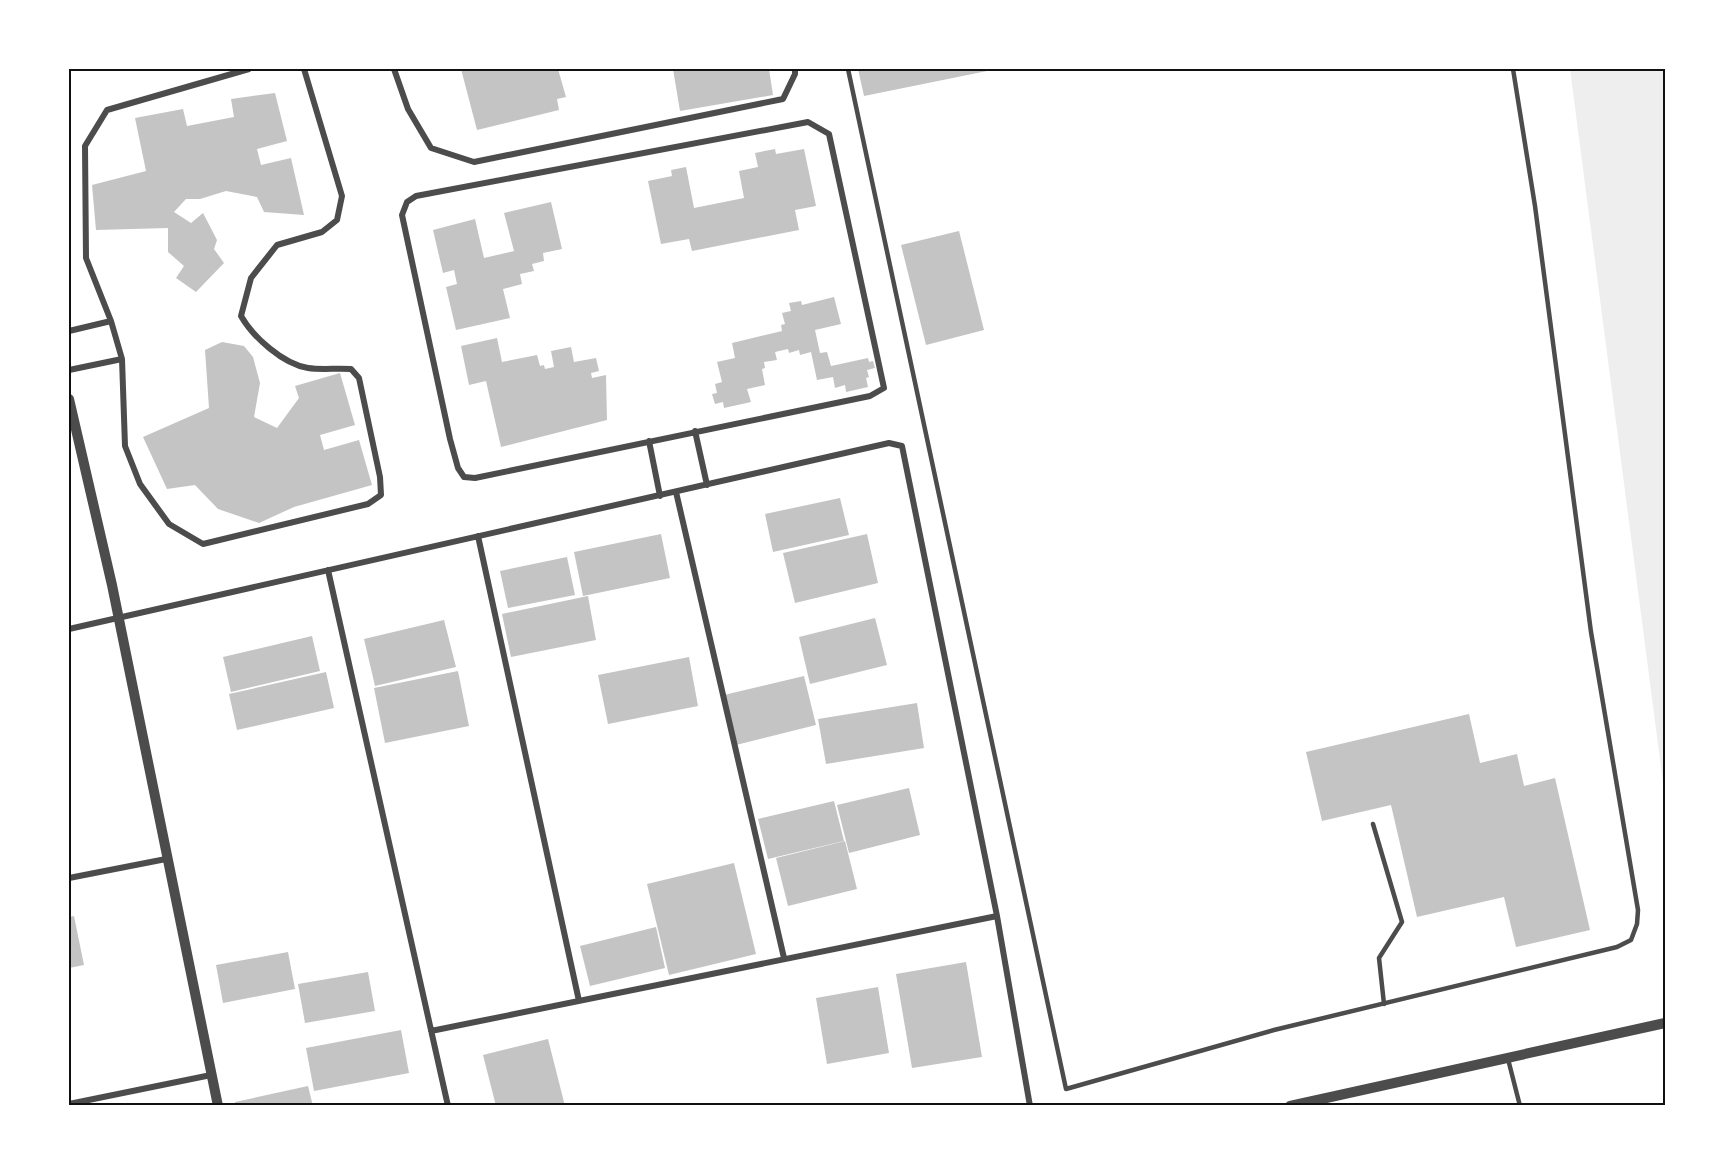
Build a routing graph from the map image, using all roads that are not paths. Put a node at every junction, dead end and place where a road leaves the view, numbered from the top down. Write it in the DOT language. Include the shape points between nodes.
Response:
graph roads {
  1 [pos="249,69"];
  2 [pos="304,69"];
  3 [pos="394,69"];
  4 [pos="795,69"];
  5 [pos="848,69"];
  6 [pos="1513,69"];
  7 [pos="111,321"];
  8 [pos="69,331"];
  9 [pos="122,359"];
  10 [pos="69,370"];
  11 [pos="69,399"];
  12 [pos="695,431"];
  13 [pos="649,441"];
  14 [pos="707,485"];
  15 [pos="676,492"];
  16 [pos="660,496"];
  17 [pos="478,536"];
  18 [pos="328,570"];
  19 [pos="118,619"];
  20 [pos="69,629"];
  21 [pos="1373,824"];
  22 [pos="166,859"];
  23 [pos="69,878"];
  24 [pos="997,916"];
  25 [pos="784,958"];
  26 [pos="579,1001"];
  27 [pos="1384,1004"];
  28 [pos="1665,1023"];
  29 [pos="431,1031"];
  30 [pos="1508,1059"];
  31 [pos="212,1076"];
  32 [pos="69,1104"];
  33 [pos="218,1106"];
  34 [pos="448,1106"];
  35 [pos="1030,1106"];
  36 [pos="1290,1106"];
  37 [pos="1520,1106"];
  1 -- 7 [label="street" via="107,110 85,146 86,258"];
  2 -- 9 [label="street" via="342,196 337,220 322,232 277,245 250,278 242,316 249,331 271,350 306,368 351,369 359,378 381,495 368,504 203,544 169,524 140,484 125,446"];
  3 -- 4 [label="street" via="408,110 431,148 474,162 783,99"];
  5 -- 27 [label="lane" via="1066,1089 1274,1030"];
  6 -- 27 [label="lane" via="1590,621 1638,910 1631,940 1617,947"];
  7 -- 8 [label="street"];
  7 -- 9 [label="street"];
  9 -- 10 [label="street"];
  11 -- 19 [label="street"];
  12 -- 13 [label="street"];
  12 -- 13 [label="street" via="870,396 884,388 829,134 808,122 427,194 406,202 402,215 450,439 464,477 475,478"];
  12 -- 14 [label="street"];
  13 -- 16 [label="street"];
  14 -- 15 [label="street"];
  14 -- 24 [label="street" via="890,443 902,446"];
  15 -- 16 [label="street"];
  15 -- 25 [label="street"];
  16 -- 17 [label="street"];
  17 -- 18 [label="street"];
  17 -- 26 [label="street"];
  18 -- 19 [label="street"];
  18 -- 29 [label="street"];
  19 -- 20 [label="street"];
  19 -- 22 [label="street"];
  21 -- 27 [label="lane" via="1402,922 1379,957"];
  22 -- 23 [label="street"];
  22 -- 31 [label="street"];
  24 -- 25 [label="street"];
  24 -- 35 [label="street"];
  25 -- 26 [label="street"];
  26 -- 29 [label="street"];
  28 -- 30 [label="street"];
  29 -- 34 [label="street"];
  30 -- 36 [label="street"];
  30 -- 37 [label="lane"];
  31 -- 32 [label="street"];
  31 -- 33 [label="street"];
}
